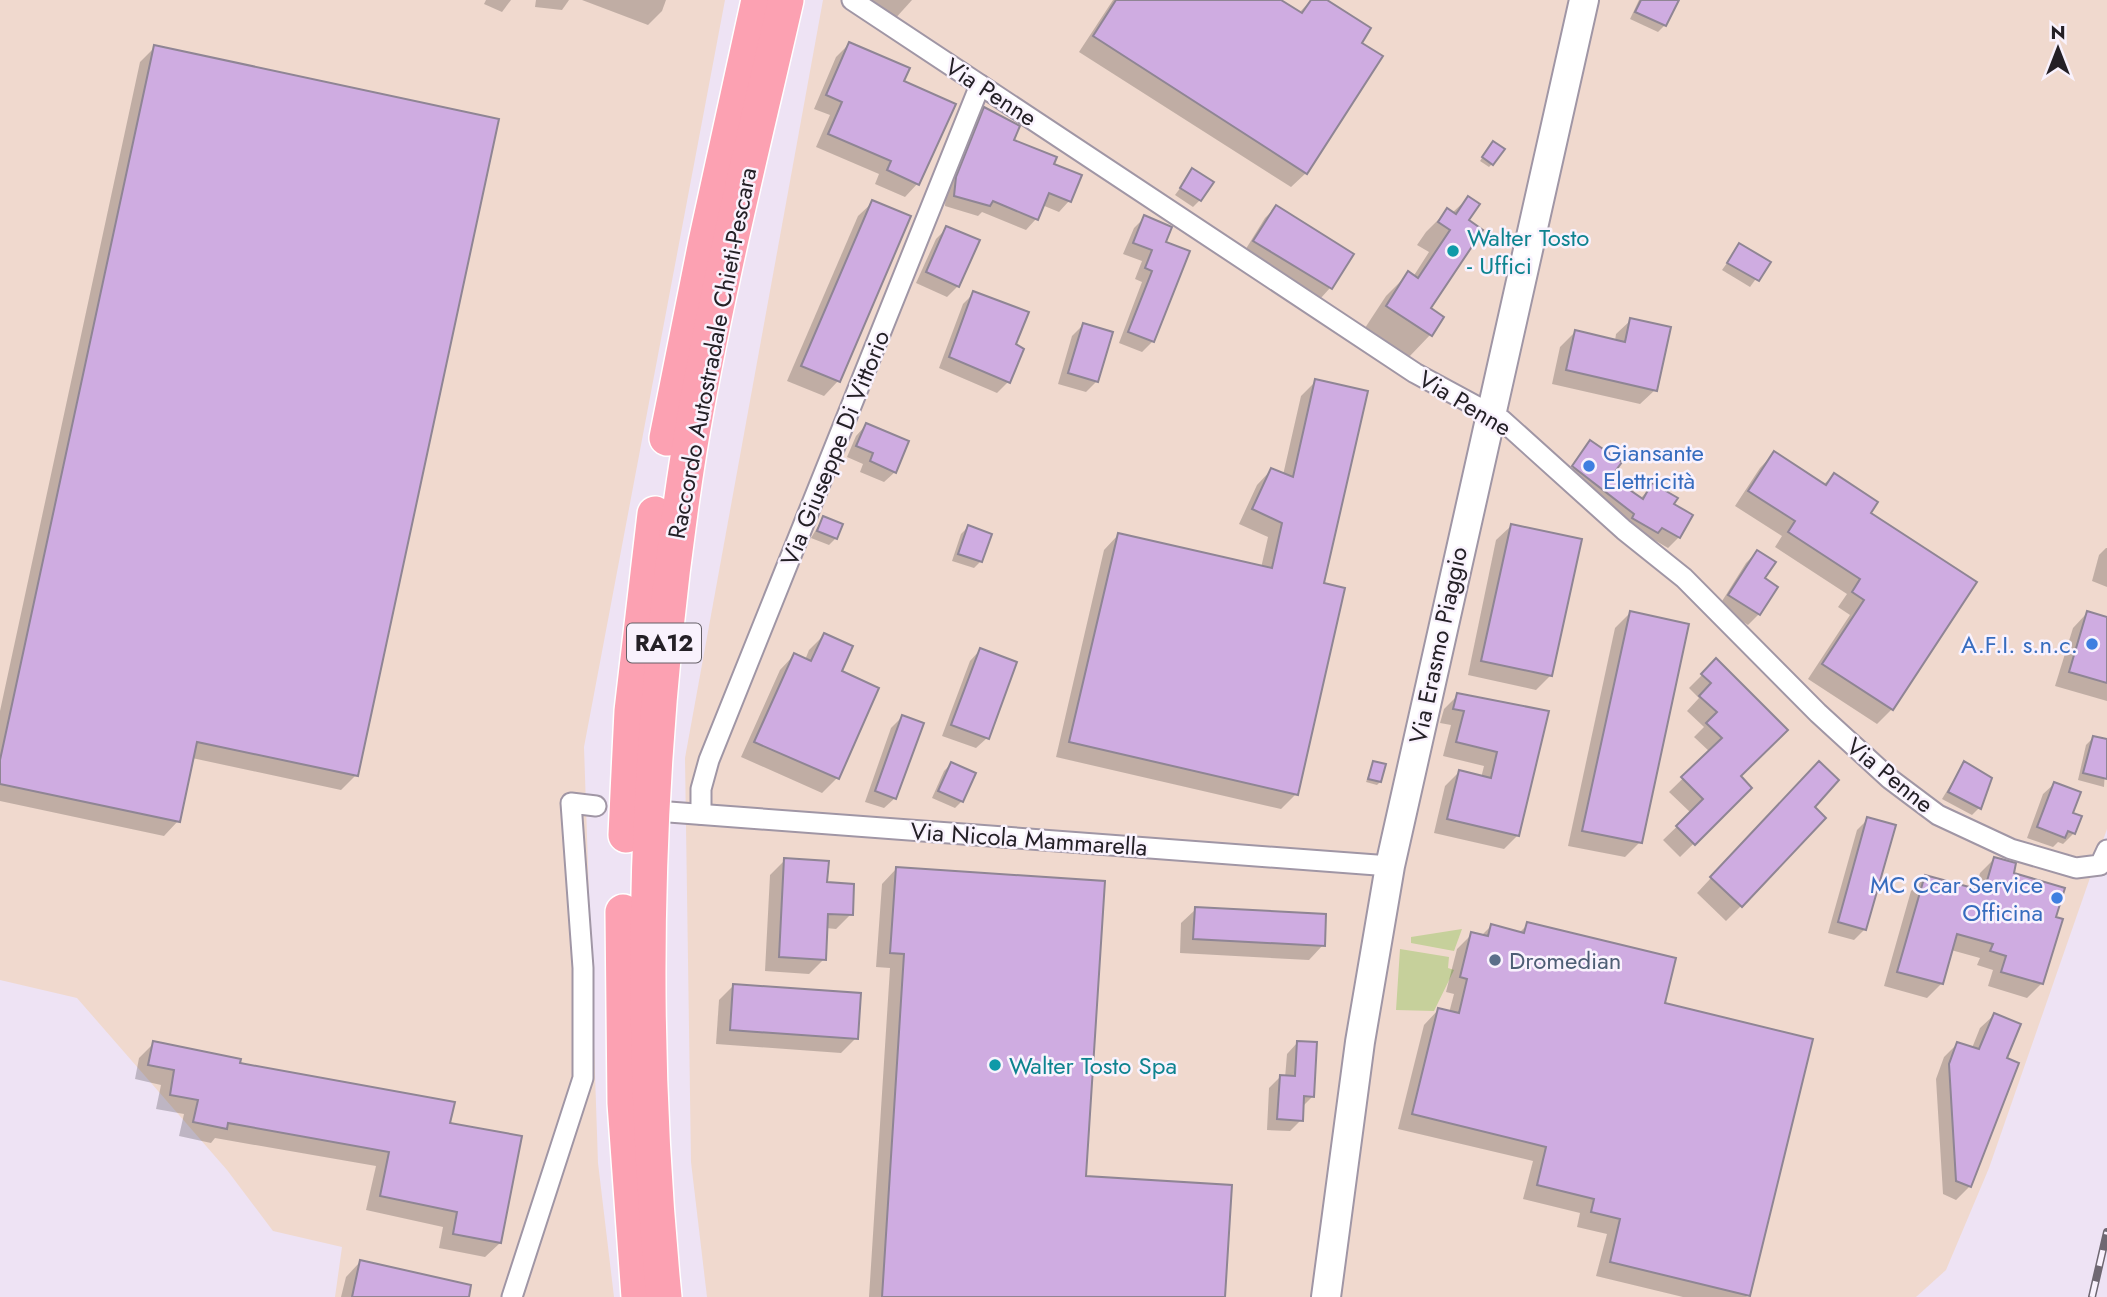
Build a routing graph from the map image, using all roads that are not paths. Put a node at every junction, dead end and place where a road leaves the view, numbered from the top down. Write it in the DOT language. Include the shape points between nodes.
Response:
graph roads {
  1 [pos="760,0"];
  2 [pos="786,0"];
  3 [pos="852,0"];
  4 [pos="1584,0"];
  5 [pos="981,85"];
  6 [pos="1490,412"];
  7 [pos="596,806"];
  8 [pos="669,812"];
  9 [pos="701,814"];
  10 [pos="2107,850"];
  11 [pos="1390,866"];
  12 [pos="512,1297"];
  13 [pos="639,1297"];
  14 [pos="664,1297"];
  15 [pos="1326,1297"];
  1 -- 13 [label="highway, Raccordo Autostradale Chieti-Pescara / RA12" via="674,397 649,557 632,711 622,973 625,1115"];
  2 -- 14 [label="highway, Raccordo Autostradale Chieti-Pescara / RA12" via="701,385 657,703 647,958 650,1097"];
  3 -- 5 [label="street, Via Penne"];
  4 -- 6 [label="street, Via Erasmo Piaggio"];
  5 -- 6 [label="street, Via Penne" via="1415,373"];
  5 -- 9 [label="street, Via Giuseppe Di Vittorio" via="709,760 701,789"];
  6 -- 10 [label="street, Via Penne" via="1684,578 1818,713 1890,779 1938,815 2011,849 2076,868 2100,865"];
  6 -- 11 [label="street, Via Erasmo Piaggio"];
  7 -- 12 [label="street" via="571,803 583,968 583,1078"];
  8 -- 9 [label="street, Via Nicola Mammarella"];
  9 -- 11 [label="street, Via Nicola Mammarella"];
  11 -- 15 [label="street, Via Erasmo Piaggio" via="1360,1042"];
}
